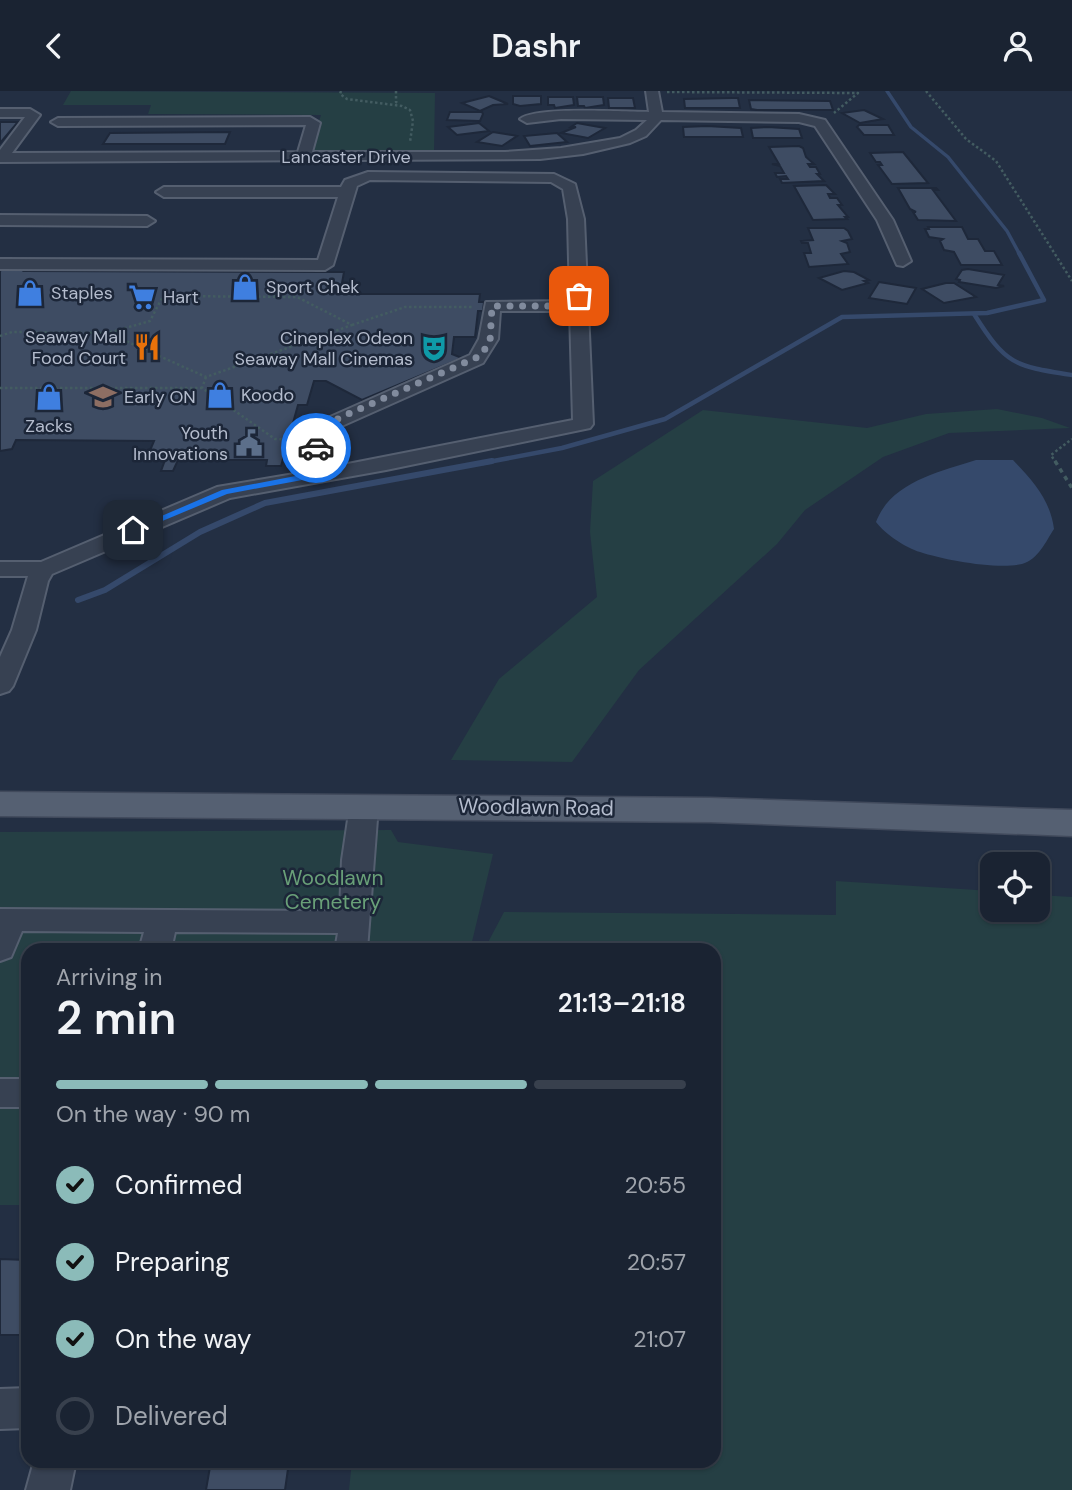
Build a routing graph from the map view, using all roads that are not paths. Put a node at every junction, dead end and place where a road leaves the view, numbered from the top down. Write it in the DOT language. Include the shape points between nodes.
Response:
graph roads {
  1 [pos="652,92"];
  2 [pos="0,107"];
  3 [pos="0,113"];
  4 [pos="30,113"];
  5 [pos="655,116"];
  6 [pos="527,118"];
  7 [pos="58,122"];
  8 [pos="98,132"];
  9 [pos="1,157"];
  10 [pos="304,157"];
  11 [pos="81,158"];
  12 [pos="185,158"];
  13 [pos="164,191"];
  14 [pos="347,192"];
  15 [pos="0,220"];
  16 [pos="148,221"];
  17 [pos="131,251"];
  18 [pos="903,261"];
  19 [pos="0,264"];
  20 [pos="579,306"];
  21 [pos="310,476"];
  22 [pos="0,569"];
  23 [pos="42,572"];
  24 [pos="0,685"];
  25 [pos="0,804"];
  26 [pos="364,806"];
  27 [pos="1072,823"];
  28 [pos="6,920"];
  29 [pos="159,936"];
  30 [pos="353,936"];
  31 [pos="0,949"];
  32 [pos="0,1093"];
  33 [pos="21,1093"];
  34 [pos="21,1408"];
  35 [pos="0,1409"];
  36 [pos="53,1468"];
  37 [pos="48,1490"];
  1 -- 5 [label="street"];
  2 -- 4 [label="street" via="31,107"];
  3 -- 4 [label="street"];
  4 -- 9 [label="street" via="33,115"];
  5 -- 6 [label="street"];
  5 -- 10 [label="street, Lancaster Drive" via="648,127 631,137 575,152"];
  5 -- 18 [label="street" via="799,118 820,123 887,222"];
  7 -- 8 [label="street"];
  8 -- 10 [label="street" via="310,121"];
  8 -- 11 [label="street"];
  9 -- 11 [label="street, Lancaster Drive"];
  10 -- 12 [label="street, Lancaster Drive"];
  11 -- 12 [label="street, Lancaster Drive"];
  12 -- 13 [label="street"];
  13 -- 14 [label="street"];
  13 -- 16 [label="street"];
  14 -- 17 [label="street" via="325,265"];
  14 -- 20 [label="street" via="352,181 370,176 538,176 564,181 570,188 576,219"];
  15 -- 16 [label="street"];
  16 -- 17 [label="street"];
  17 -- 19 [label="street"];
  20 -- 21 [label="street" via="492,306 490,342 480,356 339,418 323,430"];
  20 -- 21 [label="street" via="583,424"];
  21 -- 23 [label="street" via="225,492"];
  22 -- 23 [label="street"];
  23 -- 24 [label="street"];
  25 -- 26 [label="main road, Woodlawn Road"];
  26 -- 27 [label="main road, Woodlawn Road" via="710,810"];
  26 -- 30 [label="street"];
  28 -- 29 [label="street"];
  28 -- 31 [label="street"];
  29 -- 30 [label="street"];
  32 -- 33 [label="street"];
  34 -- 35 [label="street"];
  36 -- 37 [label="street"];
}
